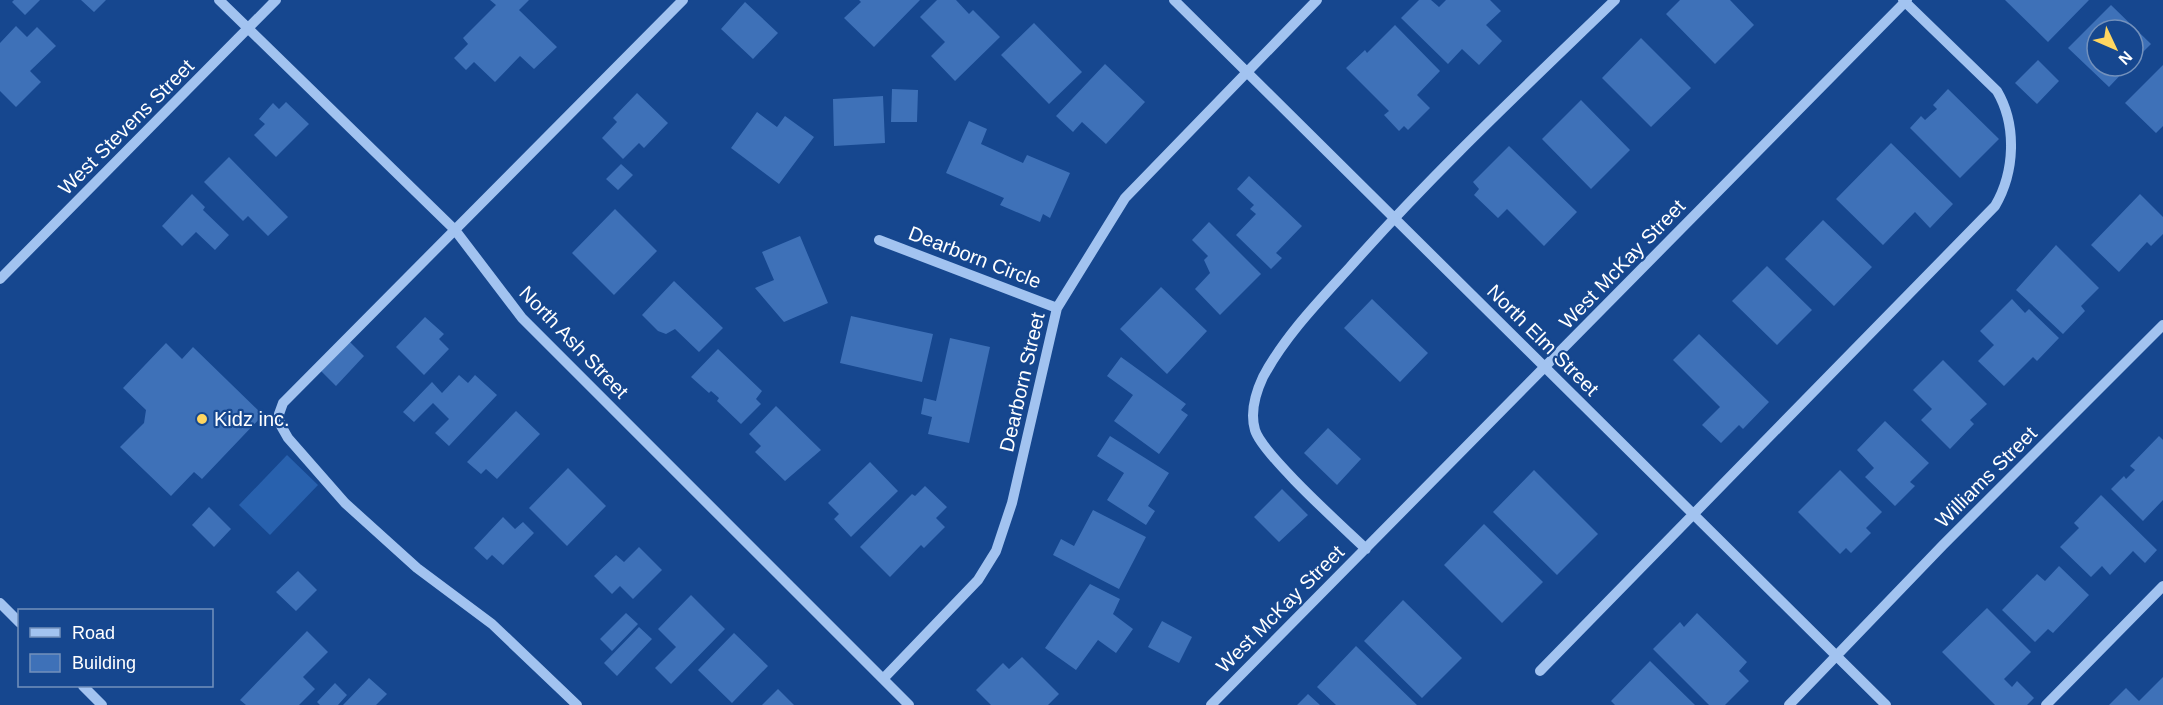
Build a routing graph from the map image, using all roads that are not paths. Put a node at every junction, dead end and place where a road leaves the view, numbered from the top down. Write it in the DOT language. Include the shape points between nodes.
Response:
graph roads {
  1 [pos="219,0"];
  2 [pos="276,0"];
  3 [pos="683,0"];
  4 [pos="1174,0"];
  5 [pos="1317,0"];
  6 [pos="1615,0"];
  7 [pos="1905,1"];
  8 [pos="248,29"];
  9 [pos="1248,71"];
  10 [pos="1395,218"];
  11 [pos="455,230"];
  12 [pos="879,240"];
  13 [pos="0,279"];
  14 [pos="1058,308"];
  15 [pos="2163,325"];
  16 [pos="1546,368"];
  17 [pos="1691,514"];
  18 [pos="1366,549"];
  19 [pos="2163,586"];
  20 [pos="0,603"];
  21 [pos="18,621"];
  22 [pos="1836,656"];
  23 [pos="1540,671"];
  24 [pos="884,679"];
  25 [pos="83,687"];
  26 [pos="102,705"];
  27 [pos="577,705"];
  28 [pos="909,705"];
  29 [pos="1211,705"];
  30 [pos="1789,705"];
  31 [pos="1886,705"];
  32 [pos="2046,705"];
  1 -- 8 [label="street, North Ash Street"];
  2 -- 8 [label="street, West Stevens Street"];
  3 -- 11 [label="street"];
  4 -- 9 [label="street, North Elm Street"];
  5 -- 9 [label="street, Dearborn Street"];
  6 -- 10 [label="street"];
  7 -- 16 [label="street, West McKay Street"];
  7 -- 17 [label="street" via="1997,91 2006,106 2010,121 2006,188 1995,206"];
  8 -- 11 [label="street, North Ash Street"];
  8 -- 13 [label="street, West Stevens Street"];
  9 -- 10 [label="street, North Elm Street"];
  9 -- 14 [label="street, Dearborn Street" via="1125,198"];
  10 -- 16 [label="street, North Elm Street"];
  10 -- 18 [label="street" via="1277,354 1253,405 1255,430 1272,456"];
  11 -- 24 [label="street, North Ash Street" via="522,318"];
  11 -- 27 [label="street" via="283,403 280,424 345,503 417,568 492,624"];
  12 -- 14 [label="street, Dearborn Circle"];
  14 -- 24 [label="street, Dearborn Street" via="1012,503 996,551 978,580"];
  15 -- 22 [label="street, Williams Street"];
  16 -- 17 [label="street, North Elm Street"];
  16 -- 18 [label="street, West McKay Street"];
  17 -- 22 [label="street, North Elm Street"];
  17 -- 23 [label="street"];
  18 -- 29 [label="street, West McKay Street"];
  19 -- 32 [label="street"];
  20 -- 21 [label="street"];
  22 -- 30 [label="street, Williams Street"];
  22 -- 31 [label="street, North Elm Street"];
  24 -- 28 [label="street, North Ash Street"];
  25 -- 26 [label="street"];
}
